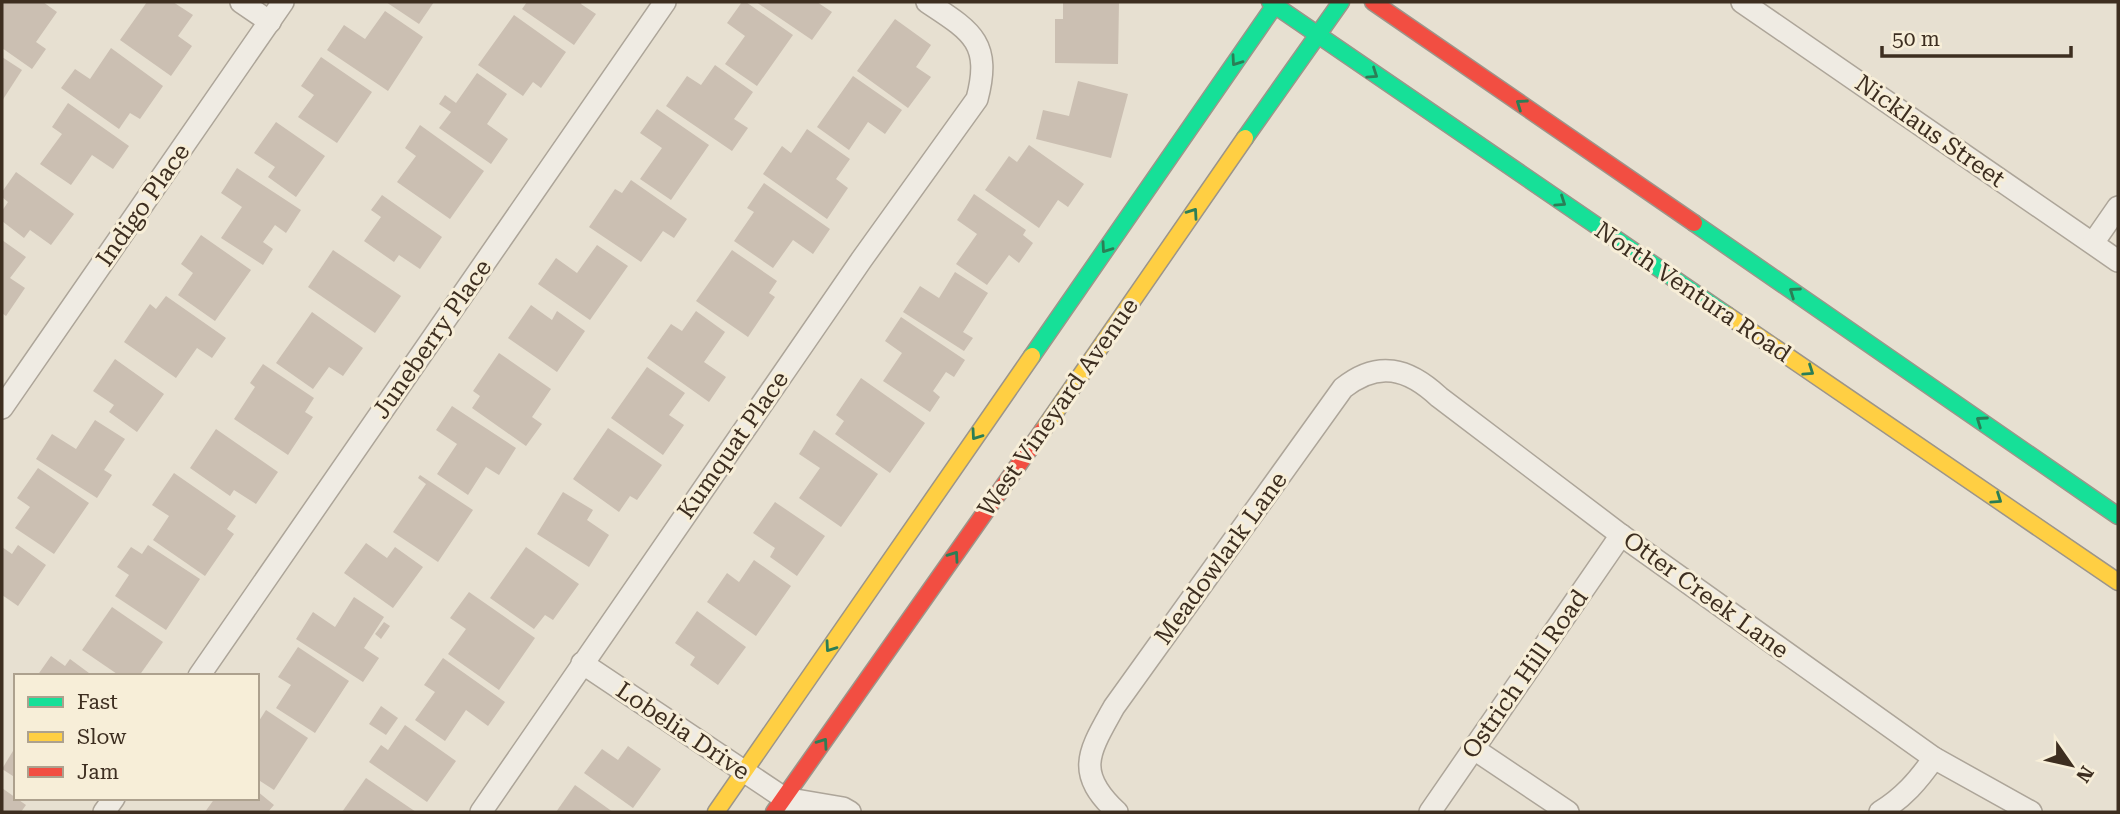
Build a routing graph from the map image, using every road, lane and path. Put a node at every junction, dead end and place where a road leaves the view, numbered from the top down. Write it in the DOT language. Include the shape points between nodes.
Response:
graph roads {
  1 [pos="241,2"];
  2 [pos="284,2"];
  3 [pos="665,2"];
  4 [pos="927,2"];
  5 [pos="1341,2"];
  6 [pos="1373,2"];
  7 [pos="1742,2"];
  8 [pos="1274,3"];
  9 [pos="270,22"];
  10 [pos="1317,35"];
  11 [pos="2118,206"];
  12 [pos="2093,243"];
  13 [pos="2118,261"];
  14 [pos="1389,371"];
  15 [pos="2,408"];
  16 [pos="2118,516"];
  17 [pos="1621,535"];
  18 [pos="2118,582"];
  19 [pos="582,663"];
  20 [pos="200,674"];
  21 [pos="1474,749"];
  22 [pos="1934,758"];
  23 [pos="744,771"];
  24 [pos="784,808"];
  25 [pos="481,812"];
  26 [pos="716,812"];
  27 [pos="850,812"];
  28 [pos="1117,812"];
  29 [pos="1430,812"];
  30 [pos="1568,812"];
  31 [pos="1880,812"];
  32 [pos="2031,812"];
  1 -- 9 [label="street"];
  2 -- 9 [label="street, Indigo Place"];
  3 -- 20 [label="street, Juneberry Place"];
  4 -- 19 [label="street, Kumquat Place" via="973,36 982,59 977,99"];
  5 -- 10 [label="main road, West Vineyard Avenue"];
  16 -- 6 [label="main road, one-way"];
  7 -- 12 [label="street, Nicklaus Street"];
  8 -- 10 [label="main road, North Ventura Road"];
  8 -- 23 [label="main road, West Vineyard Avenue, one-way"];
  9 -- 15 [label="street, Indigo Place"];
  10 -- 18 [label="main road, North Ventura Road, one-way"];
  24 -- 10 [label="main road, West Vineyard Avenue, one-way"];
  11 -- 12 [label="street"];
  12 -- 13 [label="street, Nicklaus Street"];
  14 -- 17 [label="street, Otter Creek Lane" via="1424,383"];
  14 -- 28 [label="street, Meadowlark Lane" via="1356,377 1343,388 1114,707 1088,764 1102,799"];
  17 -- 21 [label="street, Ostrich Hill Road"];
  17 -- 22 [label="street, Otter Creek Lane"];
  19 -- 23 [label="street, Lobelia Drive"];
  19 -- 25 [label="street, Kumquat Place"];
  21 -- 29 [label="street, Ostrich Hill Road"];
  21 -- 30 [label="street"];
  22 -- 31 [label="street" via="1916,783"];
  22 -- 32 [label="street, Otter Creek Lane"];
  23 -- 24 [label="street, Lobelia Drive"];
  23 -- 26 [label="main road, West Vineyard Avenue"];
  24 -- 27 [label="street, Lobelia Drive" via="843,808"];
}
